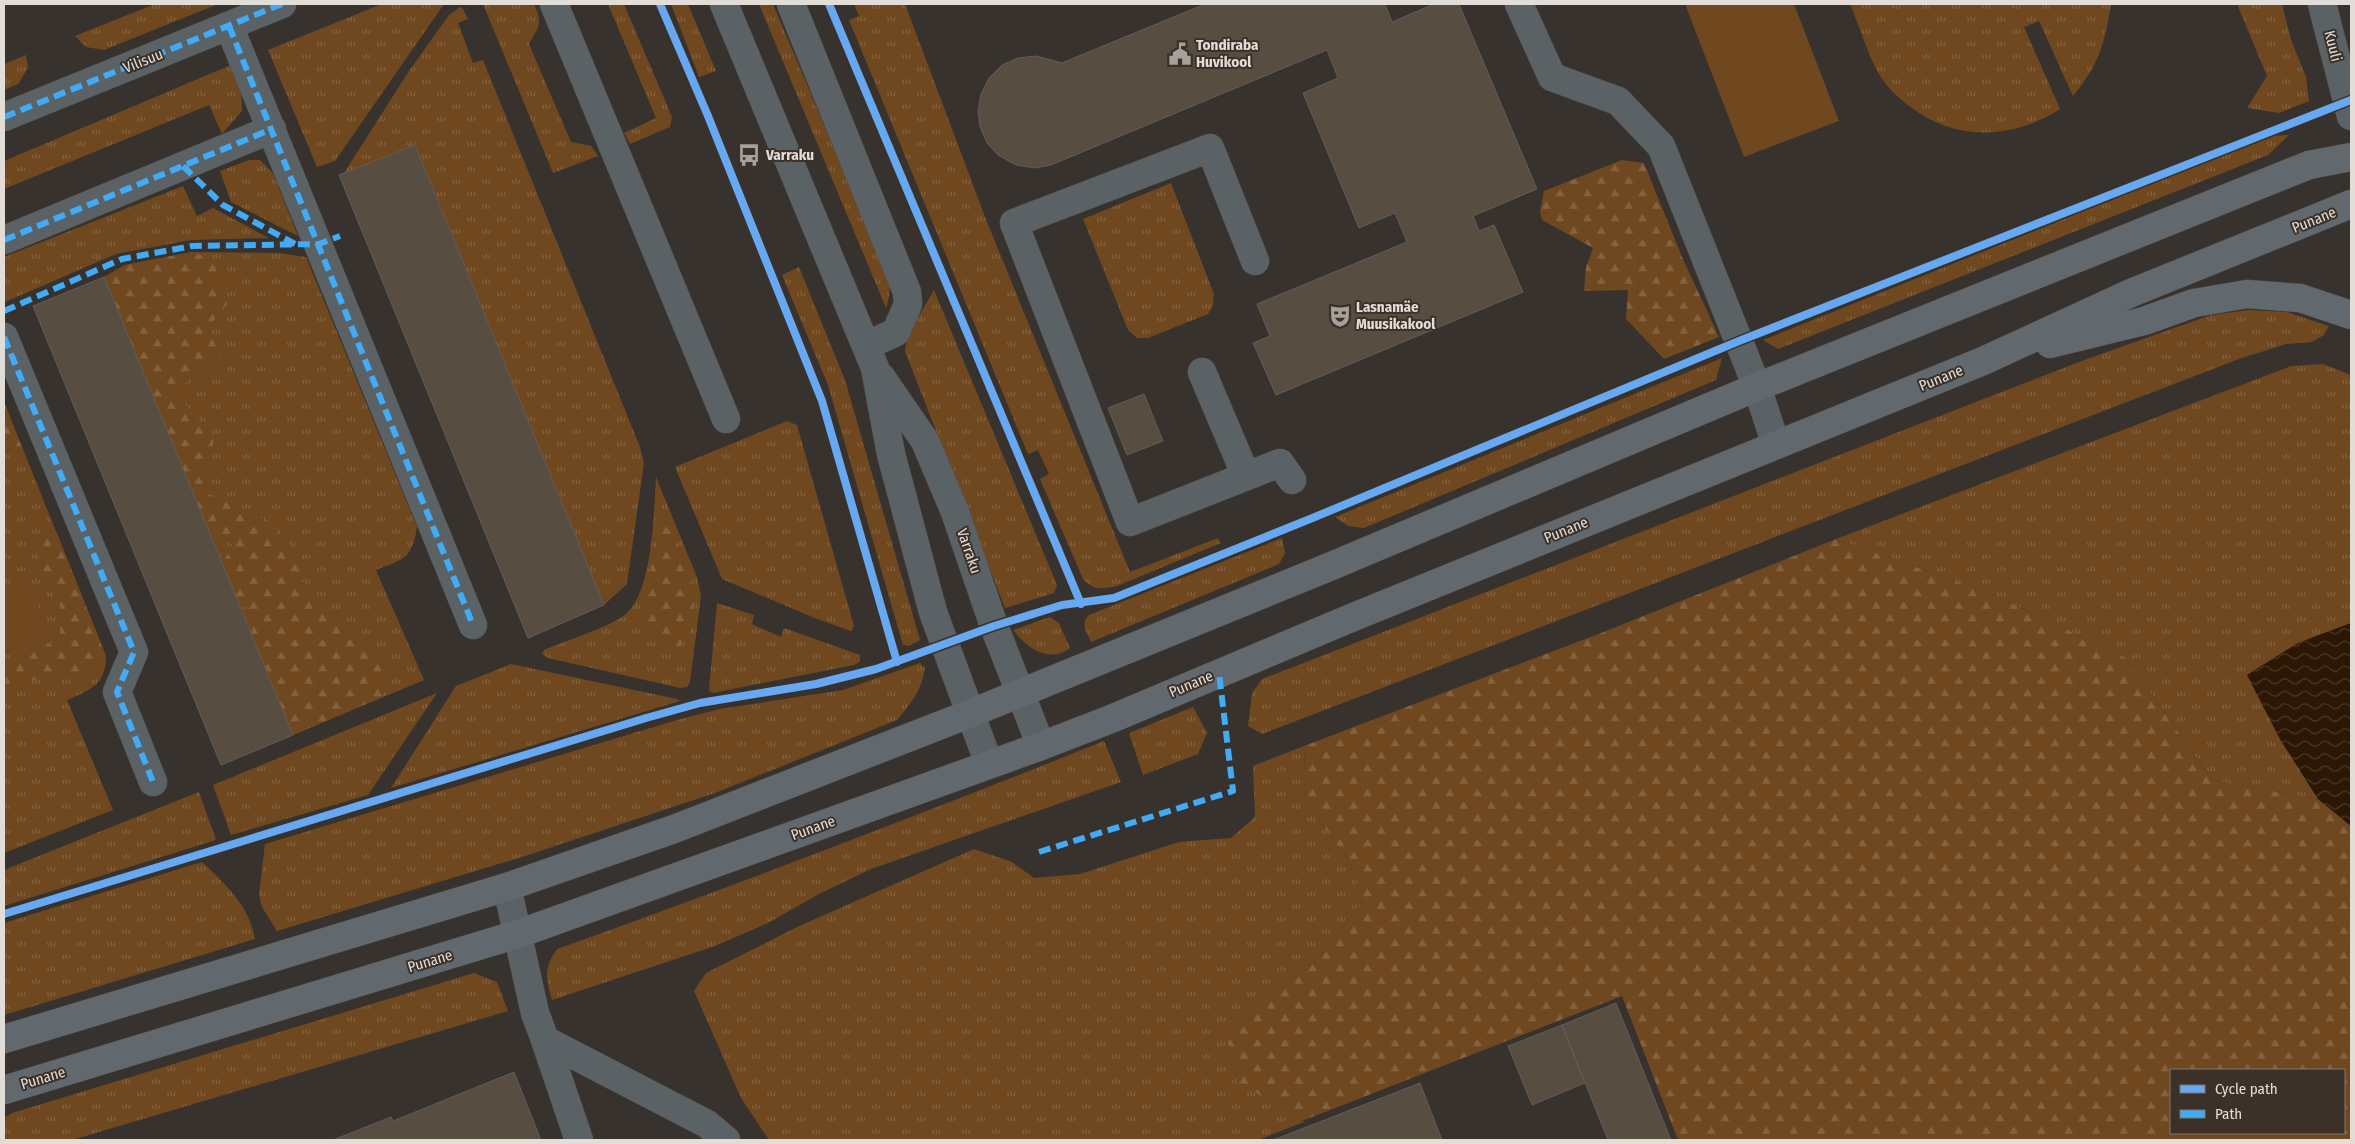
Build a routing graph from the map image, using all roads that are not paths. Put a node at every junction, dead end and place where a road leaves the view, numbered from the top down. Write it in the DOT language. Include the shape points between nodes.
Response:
graph roads {
  1 [pos="282,4"];
  2 [pos="554,4"];
  3 [pos="724,4"];
  4 [pos="791,4"];
  5 [pos="1519,4"];
  6 [pos="2322,4"];
  7 [pos="229,26"];
  8 [pos="2351,116"];
  9 [pos="4,117"];
  10 [pos="272,130"];
  11 [pos="2351,157"];
  12 [pos="2351,204"];
  13 [pos="4,240"];
  14 [pos="1255,261"];
  15 [pos="2351,315"];
  16 [pos="4,338"];
  17 [pos="870,357"];
  18 [pos="1983,361"];
  19 [pos="1202,372"];
  20 [pos="1757,387"];
  21 [pos="726,419"];
  22 [pos="1776,445"];
  23 [pos="1246,476"];
  24 [pos="1292,480"];
  25 [pos="472,625"];
  26 [pos="1021,693"];
  27 [pos="969,714"];
  28 [pos="1040,746"];
  29 [pos="989,764"];
  30 [pos="153,782"];
  31 [pos="507,887"];
  32 [pos="518,934"];
  33 [pos="4,1039"];
  34 [pos="545,1040"];
  35 [pos="4,1090"];
  36 [pos="580,1140"];
  37 [pos="726,1140"];
  1 -- 7 [label="street, Vilisuu"];
  2 -- 21 [label="street"];
  3 -- 17 [label="street, Varraku"];
  4 -- 17 [label="street" via="907,292 908,304 896,332"];
  5 -- 20 [label="street" via="1552,77 1618,101 1661,146"];
  6 -- 8 [label="street, Kuuli"];
  7 -- 9 [label="street, Vilisuu"];
  7 -- 10 [label="street"];
  10 -- 13 [label="street"];
  10 -- 25 [label="street"];
  11 -- 20 [label="main road" via="2309,165"];
  12 -- 18 [label="main road, Punane" via="2131,293"];
  14 -- 23 [label="street" via="1210,148 1014,223 1130,522"];
  15 -- 18 [label="main road" via="2300,298 2247,294 2194,303 2144,321"];
  16 -- 30 [label="street" via="134,652 117,692"];
  17 -- 26 [label="street, Varraku" via="925,441 955,512"];
  17 -- 27 [label="street, Varraku" via="891,454 928,593"];
  18 -- 22 [label="main road, Punane"];
  19 -- 23 [label="street"];
  20 -- 22 [label="street"];
  20 -- 26 [label="main road"];
  22 -- 28 [label="main road, Punane"];
  23 -- 24 [label="street" via="1280,463"];
  26 -- 27 [label="main road"];
  26 -- 28 [label="street, Varraku"];
  27 -- 29 [label="street, Varraku"];
  27 -- 31 [label="main road" via="674,829"];
  28 -- 29 [label="main road, Punane"];
  29 -- 32 [label="main road, Punane"];
  31 -- 32 [label="street"];
  31 -- 33 [label="main road"];
  32 -- 34 [label="street" via="535,1014"];
  32 -- 35 [label="main road, Punane"];
  34 -- 36 [label="street"];
  34 -- 37 [label="street" via="707,1124"];
}
